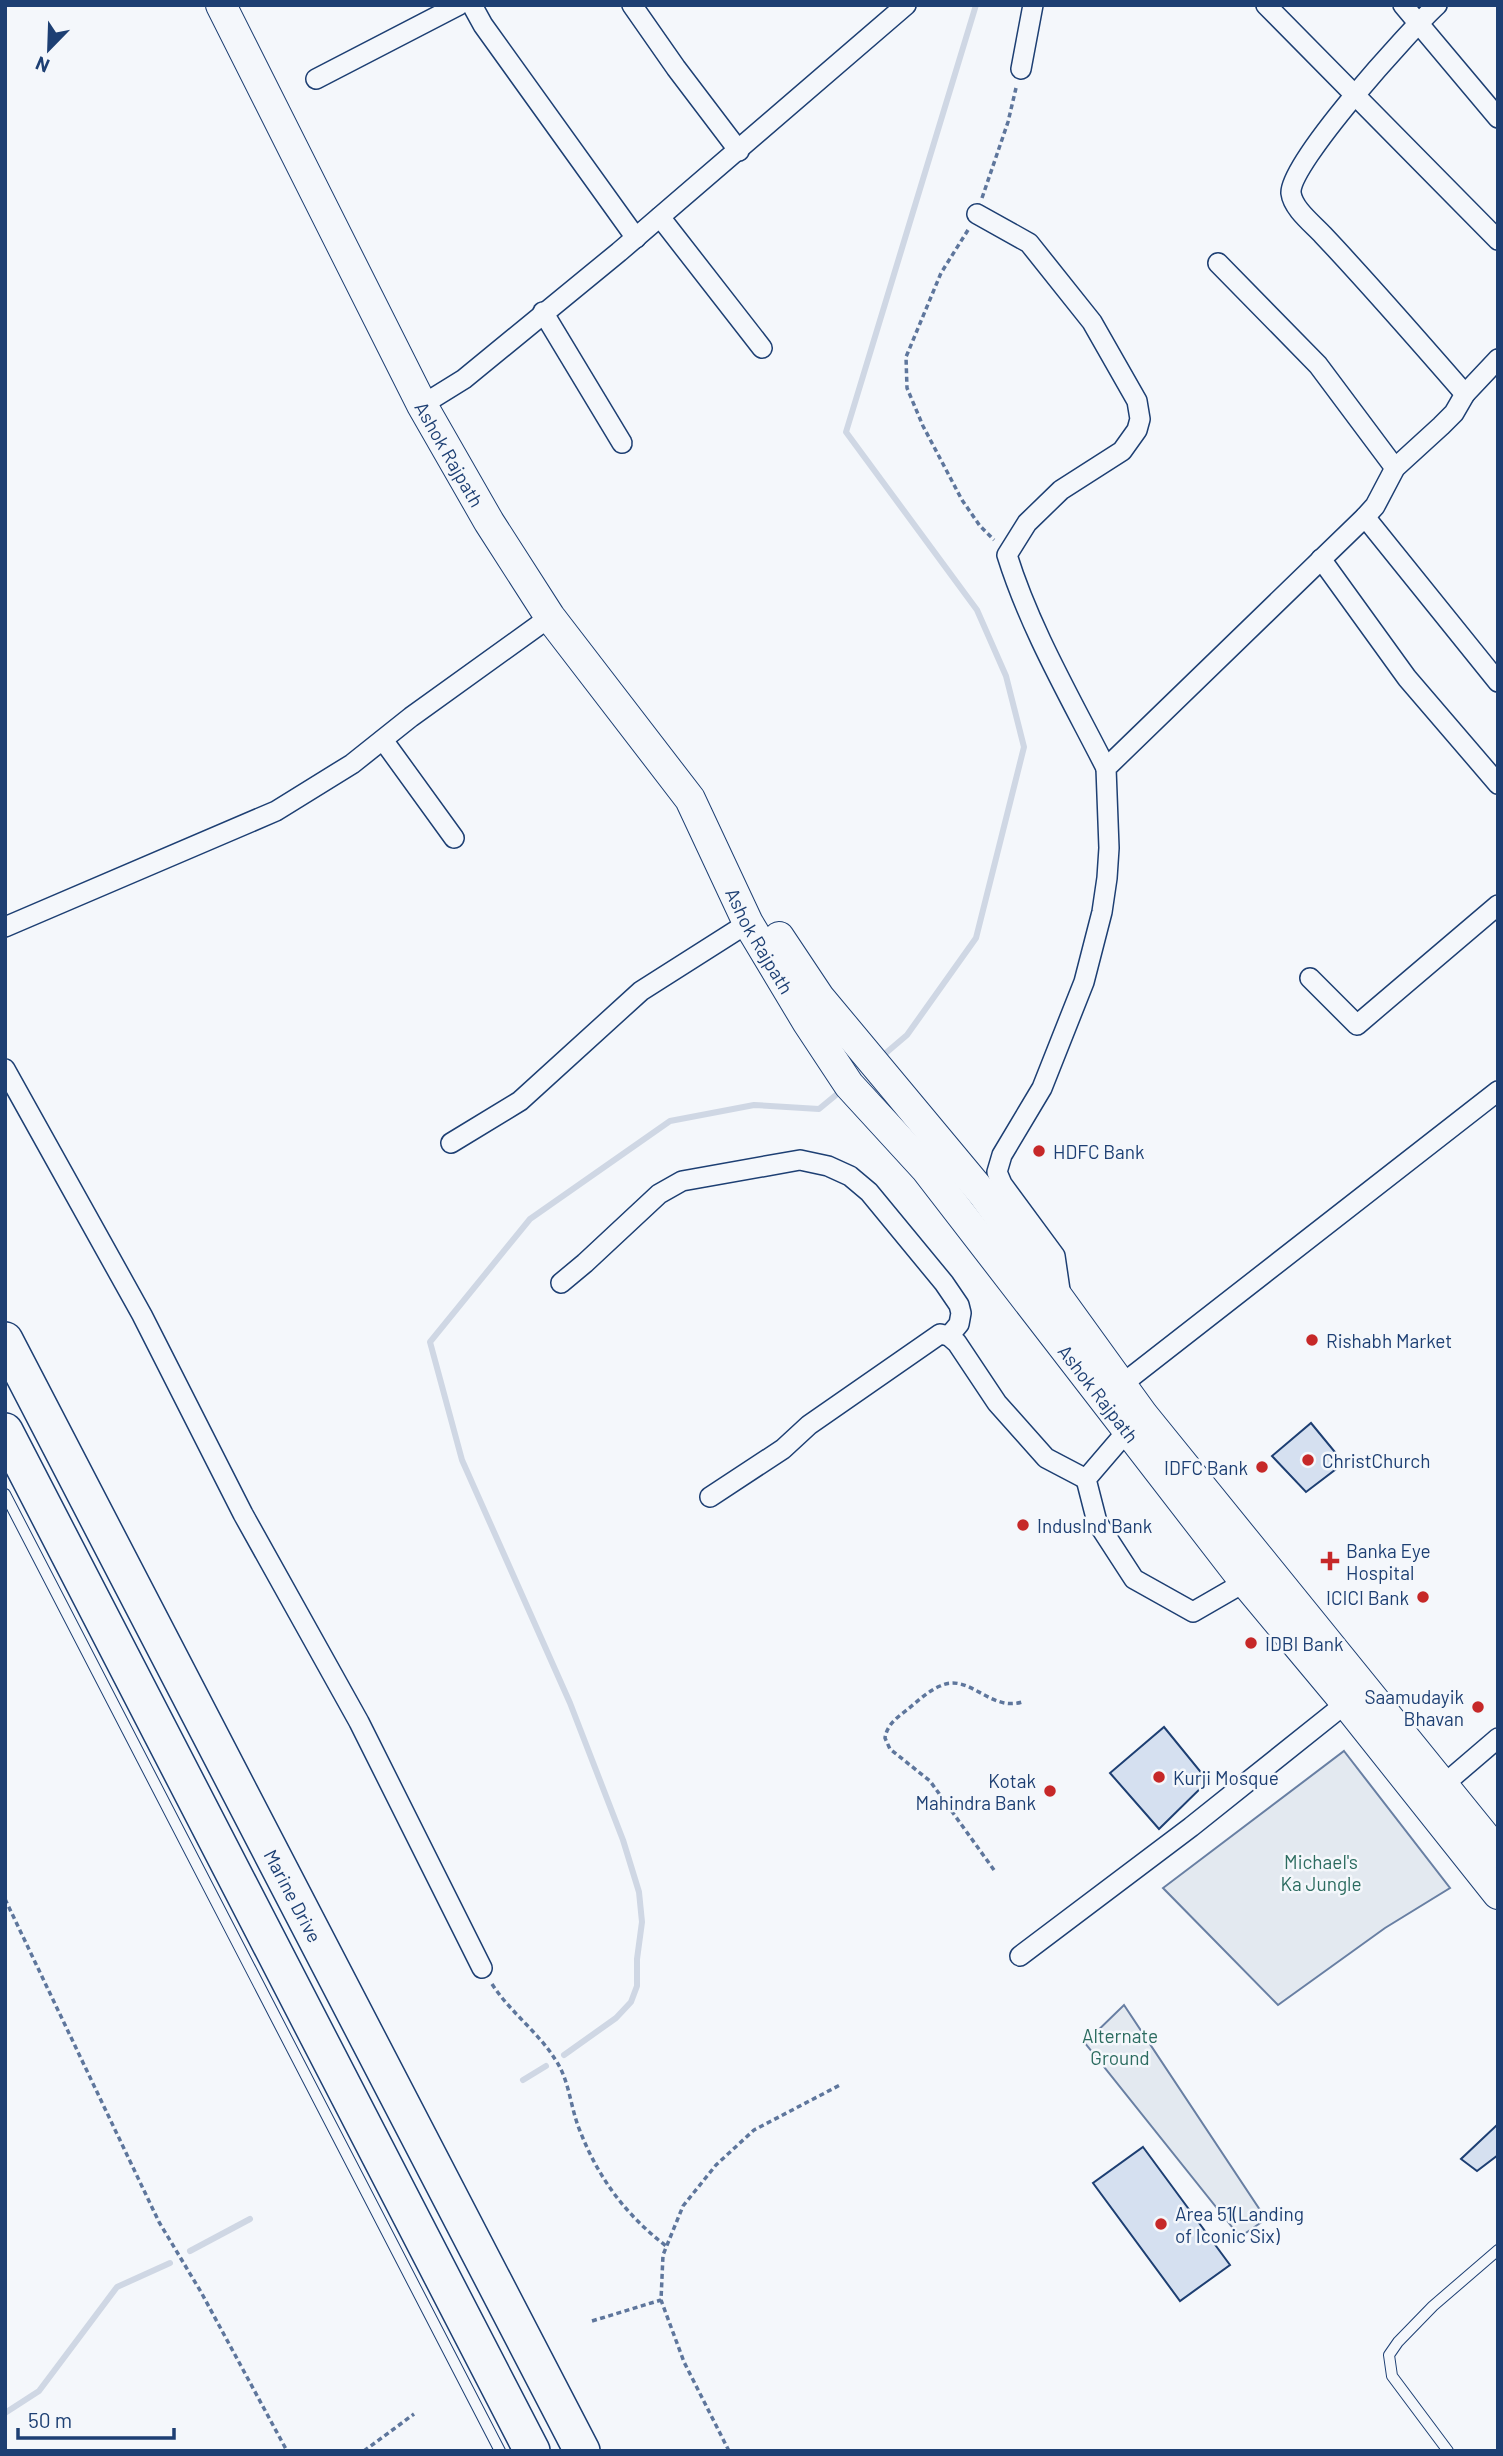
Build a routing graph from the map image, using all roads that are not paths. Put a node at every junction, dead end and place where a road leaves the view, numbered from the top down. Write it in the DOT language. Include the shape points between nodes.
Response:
graph roads {
  1 [pos="221,5"];
  2 [pos="459,5"];
  3 [pos="471,5"];
  4 [pos="632,5"];
  5 [pos="906,5"];
  6 [pos="1032,5"];
  7 [pos="1266,5"];
  8 [pos="1402,5"];
  9 [pos="1437,5"];
  10 [pos="1418,23"];
  11 [pos="1021,69"];
  12 [pos="316,79"];
  13 [pos="1355,96"];
  14 [pos="1498,118"];
  15 [pos="739,151"];
  16 [pos="977,214"];
  17 [pos="660,217"];
  18 [pos="636,237"];
  19 [pos="1498,240"];
  20 [pos="1218,263"];
  21 [pos="543,312"];
  22 [pos="762,348"];
  23 [pos="1498,359"];
  24 [pos="1465,394"];
  25 [pos="422,405"];
  26 [pos="622,443"];
  27 [pos="1395,468"];
  28 [pos="1364,517"];
  29 [pos="1321,559"];
  30 [pos="551,617"];
  31 [pos="1498,682"];
  32 [pos="383,740"];
  33 [pos="1106,768"];
  34 [pos="1498,784"];
  35 [pos="454,838"];
  36 [pos="726,875"];
  37 [pos="1498,905"];
  38 [pos="748,923"];
  39 [pos="5,928"];
  40 [pos="1310,978"];
  41 [pos="813,1010"];
  42 [pos="5,1069"];
  43 [pos="1498,1091"];
  44 [pos="451,1143"];
  45 [pos="938,1161"];
  46 [pos="561,1283"];
  47 [pos="1061,1303"];
  48 [pos="949,1336"];
  49 [pos="5,1340"];
  50 [pos="1110,1383"];
  51 [pos="1135,1422"];
  52 [pos="5,1431"];
  53 [pos="1176,1474"];
  54 [pos="1086,1479"];
  55 [pos="5,1494"];
  56 [pos="710,1497"];
  57 [pos="1245,1582"];
  58 [pos="1356,1696"];
  59 [pos="1498,1738"];
  60 [pos="1433,1793"];
  61 [pos="1498,1853"];
  62 [pos="1498,1894"];
  63 [pos="1020,1956"];
  64 [pos="482,1968"];
  65 [pos="1498,2250"];
  66 [pos="500,2451"];
  67 [pos="532,2451"];
  68 [pos="582,2451"];
  69 [pos="1448,2451"];
  1 -- 25 [label="main road, Ashok Rajpath"];
  2 -- 12 [label="street"];
  3 -- 18 [label="street"];
  4 -- 15 [label="street"];
  5 -- 15 [label="street"];
  6 -- 11 [label="street"];
  7 -- 13 [label="street"];
  8 -- 10 [label="street"];
  9 -- 10 [label="street"];
  10 -- 13 [label="street"];
  10 -- 14 [label="street"];
  13 -- 19 [label="street"];
  13 -- 24 [label="street" via="1300,166 1291,194 1298,208"];
  15 -- 17 [label="street"];
  16 -- 33 [label="street" via="1029,243 1092,322 1137,401 1137,430 1122,451 1061,490 1027,523 1007,555 1015,582"];
  17 -- 18 [label="street"];
  17 -- 22 [label="street"];
  18 -- 21 [label="street"];
  20 -- 27 [label="street" via="1318,365"];
  21 -- 25 [label="street" via="464,379"];
  21 -- 26 [label="street"];
  23 -- 24 [label="street"];
  24 -- 27 [label="street" via="1441,426"];
  25 -- 30 [label="main road, Ashok Rajpath" via="489,522"];
  27 -- 28 [label="street" via="1384,492"];
  28 -- 29 [label="street"];
  28 -- 31 [label="street"];
  29 -- 33 [label="street"];
  29 -- 34 [label="street" via="1407,678"];
  30 -- 32 [label="street"];
  30 -- 36 [label="main road, Ashok Rajpath" via="690,799"];
  32 -- 35 [label="street"];
  32 -- 39 [label="street" via="276,811"];
  33 -- 47 [label="street" via="1107,878 1084,982 1042,1088 997,1171 1055,1256"];
  36 -- 38 [label="main road, Ashok Rajpath"];
  36 -- 41 [label="main road, Ashok Rajpath" via="762,912"];
  37 -- 40 [label="street" via="1357,1025"];
  38 -- 41 [label="main road, Ashok Rajpath"];
  38 -- 44 [label="street" via="641,991 520,1101"];
  41 -- 45 [label="main road, Ashok Rajpath"];
  42 -- 64 [label="street" via="359,1722"];
  43 -- 50 [label="street"];
  45 -- 47 [label="main road, Ashok Rajpath" via="984,1195"];
  45 -- 50 [label="main road, Ashok Rajpath"];
  46 -- 48 [label="street" via="660,1194 682,1181 800,1160 850,1176 869,1192 959,1305 959,1324"];
  47 -- 50 [label="main road, Ashok Rajpath"];
  48 -- 54 [label="street" via="997,1404 1046,1458"];
  48 -- 56 [label="street" via="940,1335"];
  49 -- 68 [label="highway, Marine Drive"];
  50 -- 51 [label="main road, Ashok Rajpath"];
  51 -- 53 [label="main road, Ashok Rajpath"];
  51 -- 54 [label="street"];
  52 -- 67 [label="highway"];
  53 -- 57 [label="main road, Ashok Rajpath"];
  53 -- 58 [label="main road, Ashok Rajpath"];
  54 -- 57 [label="street" via="1097,1522 1134,1579 1193,1612"];
  55 -- 66 [label="lane"];
  57 -- 58 [label="main road, Ashok Rajpath"];
  58 -- 60 [label="main road, Ashok Rajpath"];
  58 -- 63 [label="street"];
  59 -- 60 [label="street"];
  60 -- 61 [label="main road, Ashok Rajpath"];
  60 -- 62 [label="main road, Ashok Rajpath"];
  65 -- 69 [label="lane" via="1433,2306 1390,2355 1392,2376"];
}
